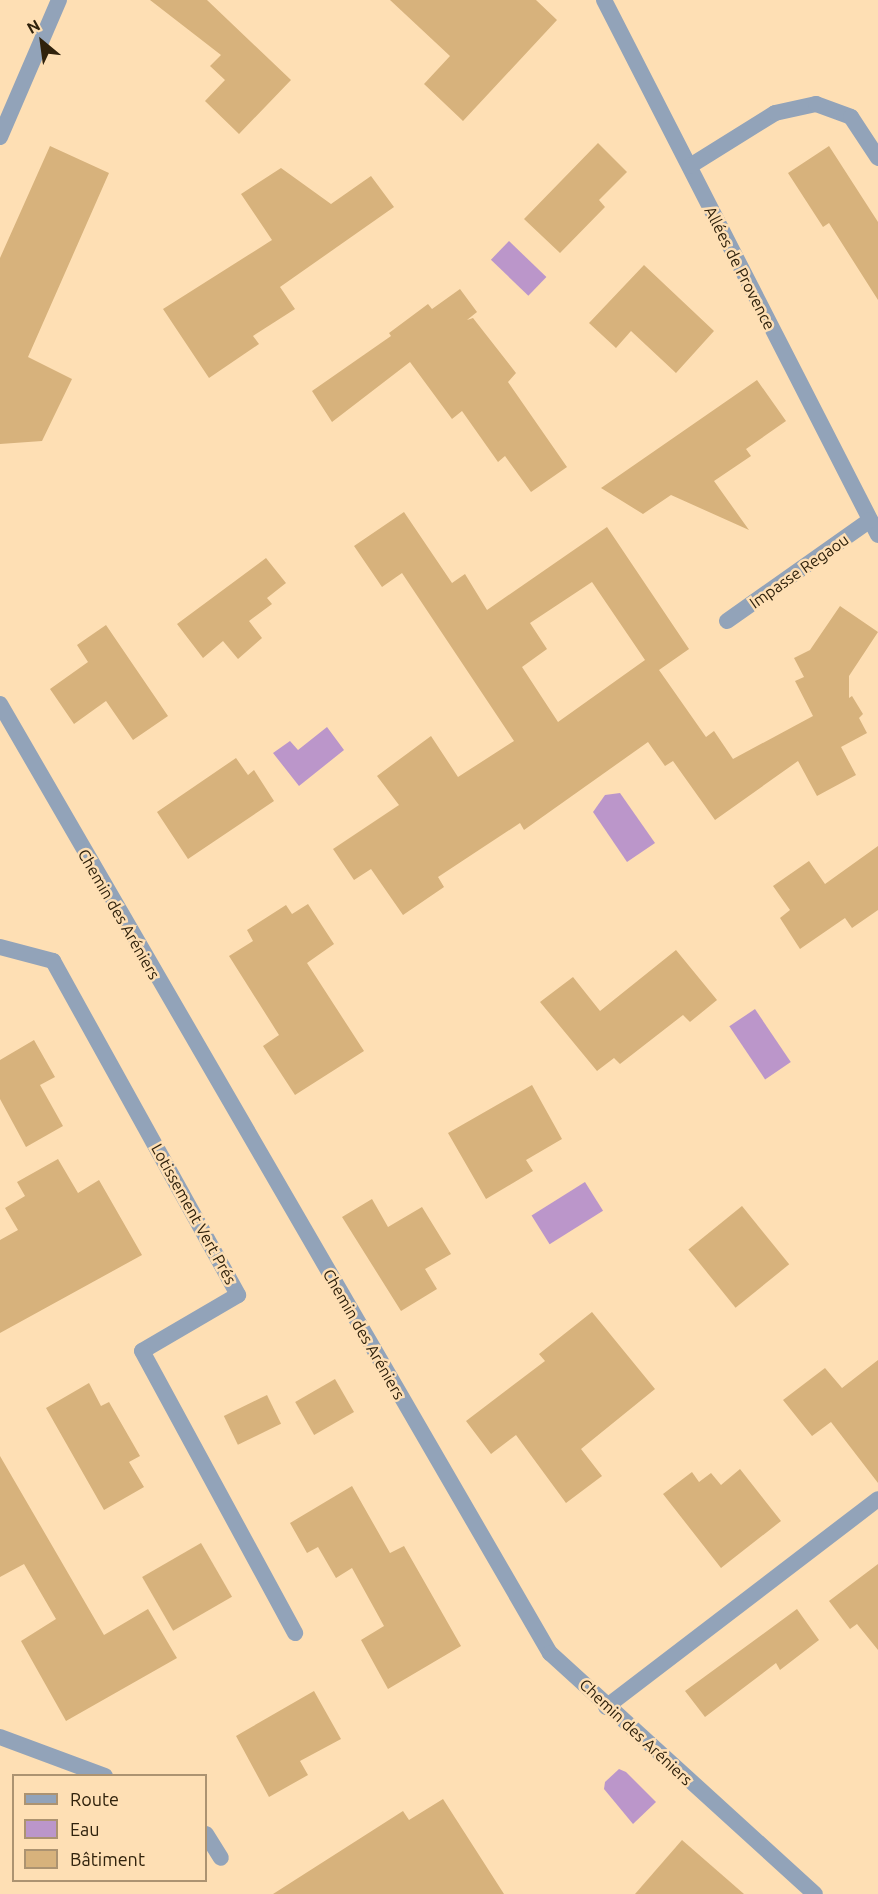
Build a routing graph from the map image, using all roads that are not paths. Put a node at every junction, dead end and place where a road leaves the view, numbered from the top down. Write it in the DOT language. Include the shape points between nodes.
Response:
graph roads {
  1 [pos="58,0"];
  2 [pos="604,0"];
  3 [pos="0,137"];
  4 [pos="878,158"];
  5 [pos="690,166"];
  6 [pos="874,527"];
  7 [pos="727,621"];
  8 [pos="0,704"];
  9 [pos="0,947"];
  10 [pos="878,1499"];
  11 [pos="295,1634"];
  12 [pos="606,1707"];
  13 [pos="0,1737"];
  14 [pos="100,1774"];
  15 [pos="207,1836"];
  16 [pos="221,1858"];
  17 [pos="815,1894"];
  1 -- 3 [label="street"];
  2 -- 5 [label="street, Allées de Provence"];
  4 -- 5 [label="street" via="851,117 816,104 775,113"];
  5 -- 6 [label="street, Allées de Provence"];
  6 -- 7 [label="street, Impasse Regaou"];
  8 -- 12 [label="street, Chemin des Aréniers" via="550,1653"];
  9 -- 11 [label="street, Lotissement Vert Prés" via="53,961 238,1295 142,1351"];
  10 -- 12 [label="street"];
  12 -- 17 [label="street, Chemin des Aréniers"];
  13 -- 14 [label="street"];
  15 -- 16 [label="street"];
}
